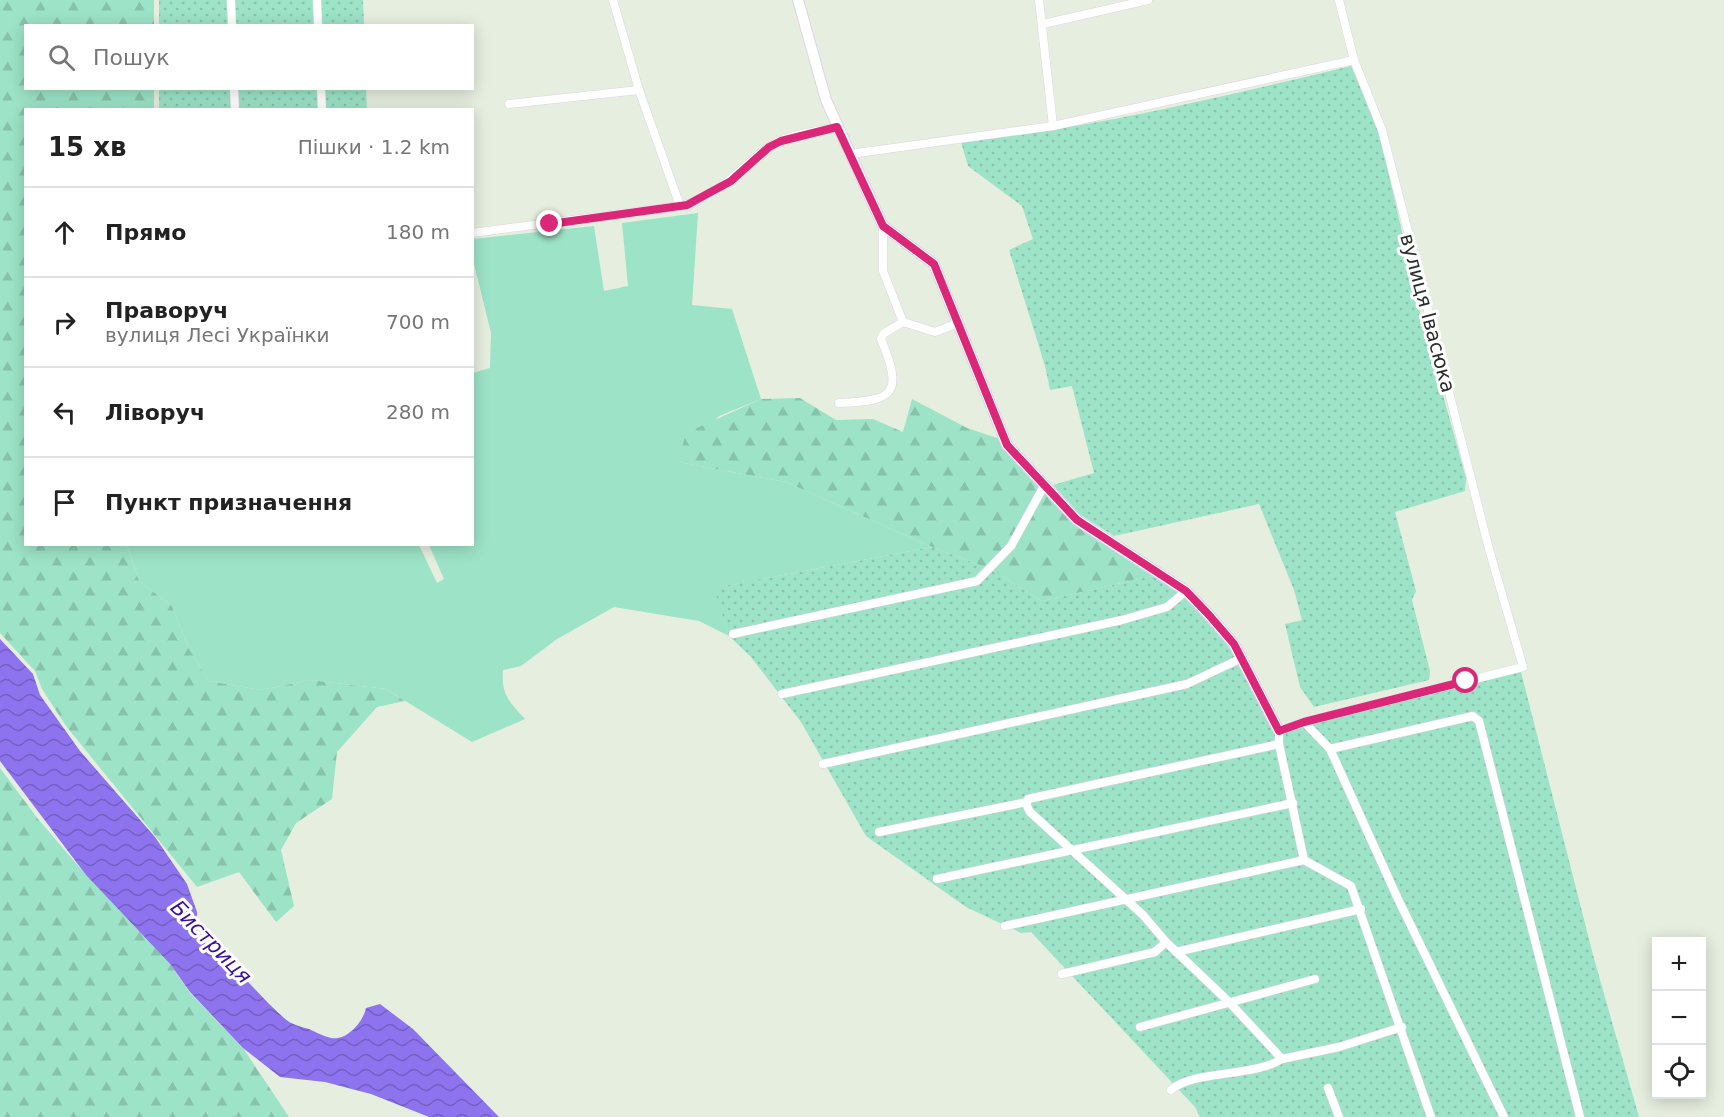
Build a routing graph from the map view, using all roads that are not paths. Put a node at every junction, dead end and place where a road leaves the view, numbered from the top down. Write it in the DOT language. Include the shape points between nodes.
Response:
graph roads {
  1 [pos="231,0"];
  2 [pos="317,0"];
  3 [pos="612,0"];
  4 [pos="798,0"];
  5 [pos="1039,0"];
  6 [pos="1148,0"];
  7 [pos="1339,0"];
  8 [pos="232,24"];
  9 [pos="318,24"];
  10 [pos="1043,24"];
  11 [pos="1354,60"];
  12 [pos="234,90"];
  13 [pos="321,90"];
  14 [pos="639,90"];
  15 [pos="509,104"];
  16 [pos="235,108"];
  17 [pos="322,108"];
  18 [pos="1053,126"];
  19 [pos="837,127"];
  20 [pos="850,154"];
  21 [pos="680,206"];
  22 [pos="883,226"];
  23 [pos="474,233"];
  24 [pos="903,322"];
  25 [pos="958,322"];
  26 [pos="839,403"];
  27 [pos="1044,486"];
  28 [pos="1186,591"];
  29 [pos="733,634"];
  30 [pos="1242,658"];
  31 [pos="782,694"];
  32 [pos="1304,722"];
  33 [pos="1279,731"];
  34 [pos="1279,744"];
  35 [pos="1330,749"];
  36 [pos="823,764"];
  37 [pos="1027,802"];
  38 [pos="1293,802"];
  39 [pos="879,832"];
  40 [pos="1071,850"];
  41 [pos="1304,860"];
  42 [pos="937,879"];
  43 [pos="1123,898"];
  44 [pos="1361,909"];
  45 [pos="1005,926"];
  46 [pos="1166,942"];
  47 [pos="1176,952"];
  48 [pos="1062,974"];
  49 [pos="1315,979"];
  50 [pos="1229,1002"];
  51 [pos="1140,1027"];
  52 [pos="1402,1027"];
  53 [pos="1282,1059"];
  54 [pos="1328,1088"];
  55 [pos="1171,1090"];
  56 [pos="1339,1117"];
  57 [pos="1431,1117"];
  58 [pos="1504,1117"];
  59 [pos="1580,1117"];
  1 -- 8 [label="street"];
  2 -- 9 [label="street"];
  3 -- 14 [label="street"];
  4 -- 19 [label="street" via="816,69"];
  5 -- 10 [label="street"];
  6 -- 10 [label="street"];
  7 -- 11 [label="street, вулиця Івасюка"];
  10 -- 18 [label="street"];
  11 -- 18 [label="street"];
  11 -- 32 [label="street, вулиця Івасюка" via="1383,130 1489,549 1523,667"];
  12 -- 16 [label="street"];
  13 -- 17 [label="street"];
  14 -- 15 [label="street"];
  14 -- 21 [label="street"];
  18 -- 20 [label="street"];
  19 -- 20 [label="street"];
  19 -- 21 [label="street" via="769,147 731,181"];
  20 -- 22 [label="street"];
  21 -- 23 [label="street"];
  22 -- 24 [label="street" via="883,270"];
  22 -- 25 [label="street" via="934,264"];
  24 -- 25 [label="street" via="935,332"];
  24 -- 26 [label="street" via="881,339 893,369 890,390 874,402"];
  25 -- 27 [label="street" via="1003,438"];
  27 -- 28 [label="street" via="1077,520"];
  27 -- 29 [label="street" via="1011,546 977,581"];
  28 -- 30 [label="street"];
  28 -- 31 [label="street" via="1167,608 1122,620"];
  30 -- 33 [label="street"];
  30 -- 36 [label="street" via="1187,684"];
  32 -- 33 [label="street"];
  32 -- 35 [label="street"];
  33 -- 34 [label="street"];
  34 -- 37 [label="street" via="1041,794"];
  34 -- 38 [label="street"];
  35 -- 58 [label="street"];
  35 -- 59 [label="street" via="1473,716 1479,721"];
  37 -- 39 [label="street"];
  37 -- 40 [label="street" via="1030,812"];
  38 -- 40 [label="street"];
  38 -- 41 [label="street"];
  40 -- 42 [label="street"];
  40 -- 43 [label="street"];
  41 -- 43 [label="street"];
  41 -- 44 [label="street" via="1348,882"];
  43 -- 45 [label="street"];
  43 -- 46 [label="street"];
  44 -- 47 [label="street"];
  44 -- 52 [label="street"];
  46 -- 47 [label="street"];
  46 -- 48 [label="street" via="1155,952"];
  47 -- 50 [label="street"];
  49 -- 50 [label="street"];
  50 -- 51 [label="street"];
  50 -- 53 [label="street"];
  52 -- 53 [label="street" via="1339,1047"];
  52 -- 57 [label="street"];
  53 -- 55 [label="street"];
  54 -- 56 [label="street"];
}
